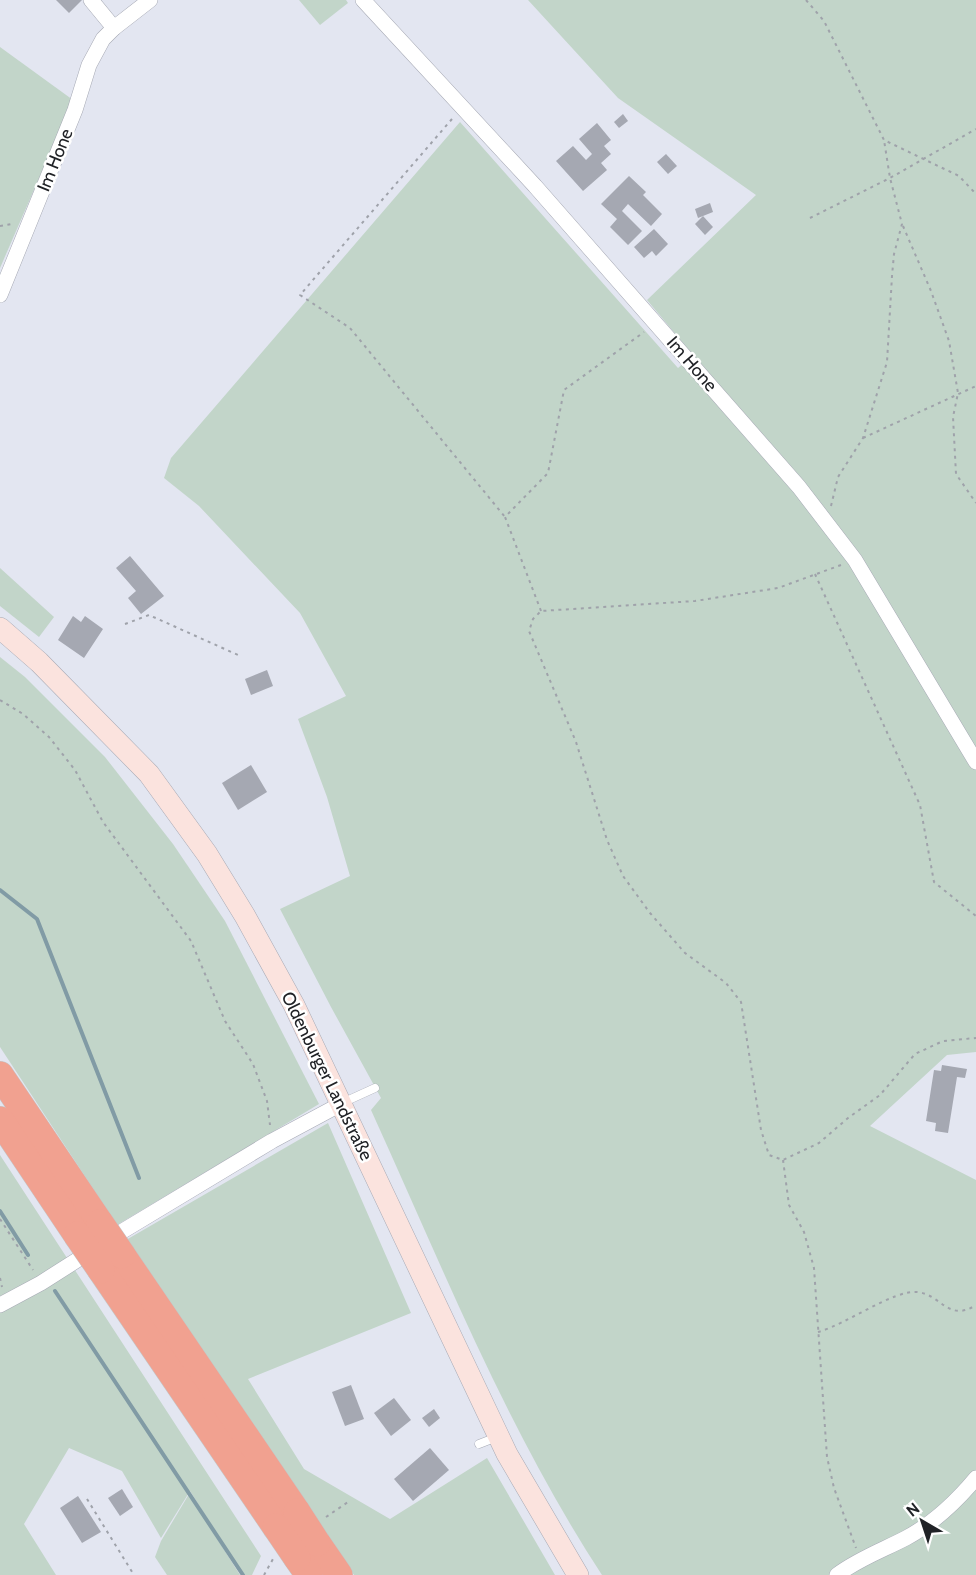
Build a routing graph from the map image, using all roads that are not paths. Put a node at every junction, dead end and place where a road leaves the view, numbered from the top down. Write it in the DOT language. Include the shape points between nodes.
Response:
graph roads {
  1 [pos="91,0"];
  2 [pos="150,0"];
  3 [pos="363,0"];
  4 [pos="114,28"];
  5 [pos="0,295"];
  6 [pos="0,628"];
  7 [pos="976,762"];
  8 [pos="0,1075"];
  9 [pos="375,1088"];
  10 [pos="341,1104"];
  11 [pos="0,1120"];
  12 [pos="111,1262"];
  13 [pos="0,1305"];
  14 [pos="976,1478"];
  15 [pos="308,1558"];
  16 [pos="339,1575"];
  17 [pos="578,1575"];
  18 [pos="837,1575"];
  1 -- 4 [label="street"];
  2 -- 4 [label="street, Im Hone"];
  3 -- 7 [label="street, Im Hone" via="799,487 855,560"];
  4 -- 5 [label="street, Im Hone" via="89,65 75,110"];
  6 -- 10 [label="street, Oldenburger Landstraße" via="118,741 176,808 250,926 294,1005"];
  8 -- 12 [label="highway, bridge" via="100,1222"];
  9 -- 10 [label="lane"];
  10 -- 13 [label="street"];
  10 -- 17 [label="street, Oldenburger Landstraße" via="488,1440 519,1477"];
  11 -- 12 [label="highway, bridge" via="77,1235"];
  12 -- 15 [label="highway, bridge" via="286,1519"];
  14 -- 18 [label="street" via="954,1504 922,1528"];
  15 -- 16 [label="highway"];
}
